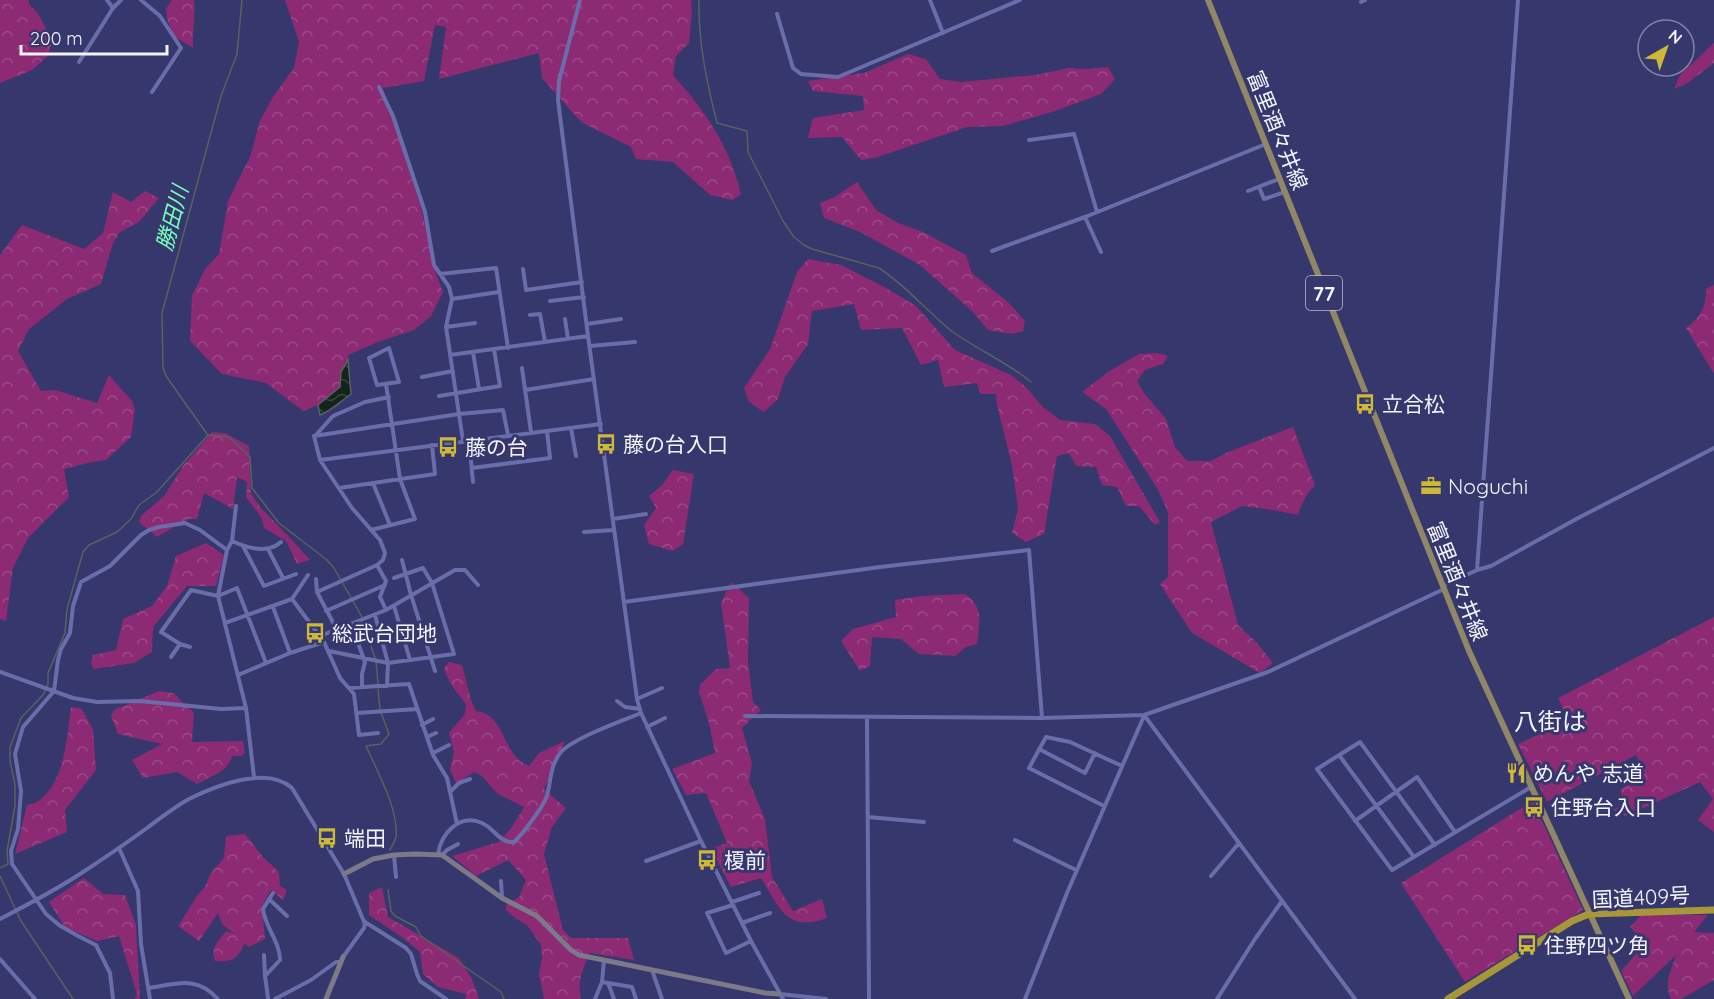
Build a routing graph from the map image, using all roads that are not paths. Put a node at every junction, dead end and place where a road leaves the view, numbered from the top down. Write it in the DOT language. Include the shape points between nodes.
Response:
graph roads {
  1 [pos="107,0"];
  2 [pos="121,0"];
  3 [pos="141,0"];
  4 [pos="580,0"];
  5 [pos="930,0"];
  6 [pos="1020,0"];
  7 [pos="1208,0"];
  8 [pos="1518,0"];
  9 [pos="113,8"];
  10 [pos="777,14"];
  11 [pos="943,33"];
  12 [pos="78,62"];
  13 [pos="379,87"];
  14 [pos="152,92"];
  15 [pos="1029,141"];
  16 [pos="1266,144"];
  17 [pos="1279,179"];
  18 [pos="1259,187"];
  19 [pos="1248,192"];
  20 [pos="1285,192"];
  21 [pos="1098,212"];
  22 [pos="1085,217"];
  23 [pos="992,251"];
  24 [pos="1101,252"];
  25 [pos="523,268"];
  26 [pos="440,274"];
  27 [pos="582,282"];
  28 [pos="499,292"];
  29 [pos="584,297"];
  30 [pos="452,299"];
  31 [pos="550,301"];
  32 [pos="530,315"];
  33 [pos="565,319"];
  34 [pos="621,319"];
  35 [pos="475,323"];
  36 [pos="587,324"];
  37 [pos="446,327"];
  38 [pos="588,336"];
  39 [pos="568,339"];
  40 [pos="545,342"];
  41 [pos="635,342"];
  42 [pos="590,346"];
  43 [pos="508,348"];
  44 [pos="494,350"];
  45 [pos="473,352"];
  46 [pos="450,356"];
  47 [pos="522,368"];
  48 [pos="453,371"];
  49 [pos="422,377"];
  50 [pos="594,379"];
  51 [pos="386,384"];
  52 [pos="479,389"];
  53 [pos="525,390"];
  54 [pos="456,393"];
  55 [pos="439,396"];
  56 [pos="389,397"];
  57 [pos="459,414"];
  58 [pos="601,424"];
  59 [pos="393,425"];
  60 [pos="571,428"];
  61 [pos="547,431"];
  62 [pos="531,432"];
  63 [pos="508,435"];
  64 [pos="314,436"];
  65 [pos="470,440"];
  66 [pos="463,441"];
  67 [pos="432,445"];
  68 [pos="1714,448"];
  69 [pos="396,450"];
  70 [pos="576,456"];
  71 [pos="320,460"];
  72 [pos="472,468"];
  73 [pos="399,479"];
  74 [pos="473,482"];
  75 [pos="374,483"];
  76 [pos="339,488"];
  77 [pos="236,506"];
  78 [pos="646,514"];
  79 [pos="613,519"];
  80 [pos="390,525"];
  81 [pos="371,530"];
  82 [pos="614,530"];
  83 [pos="584,532"];
  84 [pos="232,541"];
  85 [pos="281,542"];
  86 [pos="243,546"];
  87 [pos="268,549"];
  88 [pos="227,550"];
  89 [pos="402,560"];
  90 [pos="377,565"];
  91 [pos="1477,570"];
  92 [pos="296,573"];
  93 [pos="405,574"];
  94 [pos="308,575"];
  95 [pos="283,578"];
  96 [pos="394,578"];
  97 [pos="316,579"];
  98 [pos="432,583"];
  99 [pos="385,585"];
  100 [pos="478,585"];
  101 [pos="1443,587"];
  102 [pos="316,592"];
  103 [pos="411,595"];
  104 [pos="218,596"];
  105 [pos="292,599"];
  106 [pos="624,602"];
  107 [pos="394,606"];
  108 [pos="273,607"];
  109 [pos="386,610"];
  110 [pos="326,611"];
  111 [pos="248,615"];
  112 [pos="375,615"];
  113 [pos="225,623"];
  114 [pos="351,624"];
  115 [pos="337,630"];
  116 [pos="320,636"];
  117 [pos="324,642"];
  118 [pos="180,644"];
  119 [pos="190,647"];
  120 [pos="329,651"];
  121 [pos="290,653"];
  122 [pos="171,657"];
  123 [pos="364,658"];
  124 [pos="432,658"];
  125 [pos="410,660"];
  126 [pos="266,663"];
  127 [pos="388,663"];
  128 [pos="435,671"];
  129 [pos="0,672"];
  130 [pos="238,675"];
  131 [pos="387,686"];
  132 [pos="362,687"];
  133 [pos="350,688"];
  134 [pos="662,688"];
  135 [pos="54,692"];
  136 [pos="637,699"];
  137 [pos="616,701"];
  138 [pos="246,708"];
  139 [pos="417,709"];
  140 [pos="640,711"];
  141 [pos="357,713"];
  142 [pos="1144,715"];
  143 [pos="745,716"];
  144 [pos="867,717"];
  145 [pos="665,718"];
  146 [pos="1042,718"];
  147 [pos="433,719"];
  148 [pos="422,725"];
  149 [pos="647,727"];
  150 [pos="378,733"];
  151 [pos="436,733"];
  152 [pos="427,737"];
  153 [pos="449,745"];
  154 [pos="1040,749"];
  155 [pos="433,753"];
  156 [pos="1095,753"];
  157 [pos="1339,755"];
  158 [pos="1122,766"];
  159 [pos="254,777"];
  160 [pos="470,778"];
  161 [pos="1531,787"];
  162 [pos="450,792"];
  163 [pos="1396,792"];
  164 [pos="1104,806"];
  165 [pos="1376,806"];
  166 [pos="868,817"];
  167 [pos="1355,821"];
  168 [pos="924,822"];
  169 [pos="457,824"];
  170 [pos="1455,832"];
  171 [pos="701,840"];
  172 [pos="1015,840"];
  173 [pos="1239,843"];
  174 [pos="458,844"];
  175 [pos="1435,845"];
  176 [pos="119,848"];
  177 [pos="394,855"];
  178 [pos="440,855"];
  179 [pos="1414,857"];
  180 [pos="646,861"];
  181 [pos="1076,870"];
  182 [pos="344,874"];
  183 [pos="1211,876"];
  184 [pos="396,877"];
  185 [pos="501,881"];
  186 [pos="273,893"];
  187 [pos="759,893"];
  188 [pos="502,898"];
  189 [pos="269,899"];
  190 [pos="36,900"];
  191 [pos="1282,901"];
  192 [pos="733,903"];
  193 [pos="1714,910"];
  194 [pos="770,913"];
  195 [pos="1589,914"];
  196 [pos="286,916"];
  197 [pos="0,919"];
  198 [pos="364,922"];
  199 [pos="742,923"];
  200 [pos="751,941"];
  201 [pos="264,955"];
  202 [pos="0,959"];
  203 [pos="342,959"];
  204 [pos="604,959"];
  205 [pos="652,969"];
  206 [pos="265,976"];
  207 [pos="602,982"];
  208 [pos="608,983"];
  209 [pos="149,988"];
  210 [pos="781,997"];
  211 [pos="35,999"];
  212 [pos="113,999"];
  213 [pos="150,999"];
  214 [pos="218,999"];
  215 [pos="268,999"];
  216 [pos="275,999"];
  217 [pos="326,999"];
  218 [pos="446,999"];
  219 [pos="595,999"];
  220 [pos="614,999"];
  221 [pos="636,999"];
  222 [pos="662,999"];
  223 [pos="826,999"];
  224 [pos="869,999"];
  225 [pos="1026,999"];
  226 [pos="1217,999"];
  227 [pos="1355,999"];
  228 [pos="1448,999"];
  229 [pos="1629,999"];
  1 -- 9 [label="street"];
  2 -- 9 [label="street"];
  3 -- 14 [label="street" via="160,16 181,48"];
  4 -- 27 [label="street" via="559,81 558,100"];
  5 -- 11 [label="street"];
  6 -- 11 [label="street"];
  7 -- 16 [label="main road, 富里酒々井線 / 77"];
  8 -- 91 [label="street"];
  9 -- 12 [label="street"];
  10 -- 11 [label="street" via="793,68 808,75 838,76"];
  13 -- 26 [label="street" via="393,116 425,212 434,266"];
  15 -- 21 [label="street" via="1074,134"];
  16 -- 17 [label="main road, 富里酒々井線 / 77"];
  16 -- 21 [label="street"];
  17 -- 18 [label="street"];
  17 -- 20 [label="main road, 富里酒々井線 / 77"];
  18 -- 19 [label="street"];
  18 -- 20 [label="street" via="1264,199"];
  20 -- 101 [label="main road, 富里酒々井線 / 77"];
  21 -- 22 [label="street"];
  22 -- 23 [label="street"];
  22 -- 24 [label="street"];
  25 -- 27 [label="street" via="526,290"];
  26 -- 28 [label="street" via="496,268"];
  26 -- 30 [label="street"];
  27 -- 29 [label="street"];
  28 -- 30 [label="street"];
  28 -- 43 [label="street"];
  29 -- 31 [label="street"];
  29 -- 36 [label="street"];
  30 -- 37 [label="street"];
  32 -- 40 [label="street" via="540,314"];
  33 -- 39 [label="street"];
  34 -- 36 [label="street"];
  35 -- 37 [label="street"];
  36 -- 38 [label="street"];
  37 -- 46 [label="street"];
  38 -- 39 [label="street"];
  38 -- 42 [label="street"];
  39 -- 40 [label="street"];
  40 -- 43 [label="street"];
  41 -- 42 [label="street"];
  42 -- 50 [label="street"];
  43 -- 44 [label="street"];
  44 -- 45 [label="street"];
  44 -- 52 [label="street" via="500,386"];
  45 -- 46 [label="street"];
  45 -- 52 [label="street"];
  46 -- 48 [label="street"];
  47 -- 53 [label="street"];
  48 -- 49 [label="street"];
  48 -- 54 [label="street"];
  50 -- 53 [label="street"];
  50 -- 58 [label="street"];
  51 -- 51 [label="street" via="399,382 389,348 369,358 377,385"];
  51 -- 56 [label="street"];
  52 -- 54 [label="street"];
  53 -- 62 [label="street"];
  54 -- 55 [label="street"];
  54 -- 57 [label="street"];
  56 -- 59 [label="street"];
  56 -- 64 [label="street" via="333,416"];
  57 -- 59 [label="street"];
  57 -- 63 [label="street" via="503,410"];
  57 -- 66 [label="street"];
  58 -- 60 [label="street"];
  58 -- 79 [label="street"];
  59 -- 64 [label="street"];
  59 -- 69 [label="street"];
  60 -- 61 [label="street"];
  60 -- 70 [label="street"];
  61 -- 62 [label="street"];
  61 -- 72 [label="street" via="550,458"];
  62 -- 63 [label="street"];
  63 -- 65 [label="street"];
  64 -- 71 [label="street"];
  65 -- 66 [label="street"];
  65 -- 72 [label="street"];
  66 -- 67 [label="street"];
  67 -- 69 [label="street"];
  67 -- 73 [label="street" via="435,474"];
  68 -- 91 [label="street"];
  69 -- 71 [label="street"];
  69 -- 73 [label="street"];
  71 -- 76 [label="street"];
  72 -- 74 [label="street"];
  73 -- 75 [label="street"];
  73 -- 80 [label="street" via="415,519"];
  75 -- 76 [label="street"];
  75 -- 80 [label="street"];
  76 -- 81 [label="street"];
  77 -- 84 [label="street"];
  78 -- 79 [label="street"];
  79 -- 82 [label="street"];
  80 -- 81 [label="street"];
  81 -- 90 [label="street" via="385,553"];
  82 -- 83 [label="street"];
  82 -- 106 [label="street"];
  84 -- 86 [label="street"];
  84 -- 88 [label="street"];
  85 -- 87 [label="street"];
  86 -- 87 [label="street"];
  86 -- 95 [label="street" via="264,586"];
  87 -- 95 [label="street"];
  88 -- 104 [label="street"];
  88 -- 135 [label="street" via="185,523 159,527 141,535 110,566 81,582 70,633 58,660"];
  89 -- 93 [label="street"];
  90 -- 99 [label="street"];
  90 -- 102 [label="street"];
  91 -- 101 [label="street"];
  92 -- 95 [label="street"];
  93 -- 96 [label="street"];
  93 -- 98 [label="street" via="423,568"];
  93 -- 103 [label="street"];
  94 -- 105 [label="street"];
  97 -- 102 [label="street"];
  98 -- 100 [label="street" via="455,570 465,570"];
  98 -- 103 [label="street"];
  98 -- 124 [label="street" via="454,654"];
  99 -- 109 [label="street" via="380,597"];
  99 -- 110 [label="street"];
  101 -- 142 [label="street" via="1268,672"];
  101 -- 161 [label="main road, 富里酒々井線 / 77"];
  102 -- 110 [label="street"];
  103 -- 107 [label="street"];
  103 -- 124 [label="street"];
  104 -- 111 [label="street" via="237,588"];
  104 -- 113 [label="street"];
  104 -- 118 [label="street" via="191,590 161,632"];
  105 -- 108 [label="street"];
  105 -- 116 [label="street"];
  106 -- 136 [label="street"];
  106 -- 146 [label="street" via="1029,550"];
  107 -- 109 [label="street"];
  107 -- 125 [label="street"];
  108 -- 111 [label="street"];
  108 -- 121 [label="street"];
  109 -- 112 [label="street"];
  110 -- 115 [label="street"];
  111 -- 113 [label="street"];
  111 -- 126 [label="street"];
  112 -- 114 [label="street"];
  112 -- 127 [label="street"];
  113 -- 130 [label="street"];
  114 -- 115 [label="street"];
  114 -- 123 [label="street"];
  115 -- 116 [label="street"];
  116 -- 117 [label="street"];
  117 -- 120 [label="street"];
  117 -- 121 [label="street"];
  118 -- 119 [label="street"];
  118 -- 122 [label="street"];
  120 -- 123 [label="street"];
  120 -- 133 [label="street" via="340,678"];
  121 -- 126 [label="street"];
  123 -- 127 [label="street"];
  123 -- 132 [label="street"];
  124 -- 125 [label="street"];
  124 -- 128 [label="street"];
  125 -- 127 [label="street"];
  126 -- 130 [label="street"];
  127 -- 131 [label="street"];
  129 -- 135 [label="street"];
  130 -- 138 [label="street"];
  131 -- 132 [label="street"];
  131 -- 139 [label="street" via="409,684"];
  132 -- 133 [label="street"];
  133 -- 141 [label="street"];
  134 -- 136 [label="street"];
  135 -- 138 [label="street" via="97,702"];
  135 -- 190 [label="street" via="23,727 15,754 21,791 12,864"];
  136 -- 140 [label="street"];
  137 -- 140 [label="street"];
  138 -- 159 [label="street"];
  139 -- 141 [label="street"];
  139 -- 148 [label="street"];
  140 -- 149 [label="street"];
  140 -- 169 [label="street" via="560,754 542,806 514,842 503,840 483,823"];
  141 -- 150 [label="street" via="359,735"];
  142 -- 146 [label="street"];
  142 -- 158 [label="street"];
  142 -- 173 [label="street"];
  143 -- 144 [label="street"];
  144 -- 146 [label="street"];
  144 -- 166 [label="street"];
  145 -- 149 [label="street"];
  147 -- 148 [label="street"];
  148 -- 152 [label="street"];
  149 -- 171 [label="street"];
  151 -- 152 [label="street"];
  152 -- 155 [label="street"];
  153 -- 155 [label="street"];
  154 -- 156 [label="street" via="1046,737"];
  154 -- 156 [label="street" via="1085,773"];
  154 -- 164 [label="street" via="1029,768"];
  155 -- 162 [label="street"];
  156 -- 158 [label="street"];
  157 -- 163 [label="street" via="1360,742"];
  157 -- 165 [label="street"];
  157 -- 167 [label="street" via="1317,769"];
  158 -- 164 [label="street"];
  159 -- 176 [label="street" via="187,800"];
  159 -- 182 [label="street" via="277,779 292,788"];
  160 -- 162 [label="street"];
  161 -- 170 [label="street"];
  161 -- 195 [label="main road, 富里酒々井線 / 77"];
  162 -- 169 [label="street"];
  163 -- 165 [label="street"];
  163 -- 170 [label="street" via="1417,777"];
  163 -- 175 [label="street"];
  164 -- 181 [label="street"];
  165 -- 167 [label="street"];
  165 -- 179 [label="street"];
  166 -- 168 [label="street"];
  166 -- 224 [label="street"];
  167 -- 179 [label="street" via="1392,870"];
  169 -- 178 [label="street" via="445,835"];
  170 -- 175 [label="street"];
  171 -- 180 [label="street"];
  171 -- 192 [label="street"];
  172 -- 181 [label="street"];
  173 -- 183 [label="street"];
  173 -- 191 [label="street"];
  174 -- 178 [label="street"];
  175 -- 179 [label="street"];
  176 -- 190 [label="street"];
  176 -- 209 [label="street" via="138,891"];
  177 -- 178 [label="street"];
  177 -- 182 [label="street" via="373,859"];
  177 -- 184 [label="street"];
  178 -- 188 [label="street"];
  181 -- 225 [label="street"];
  182 -- 198 [label="street"];
  185 -- 188 [label="street"];
  186 -- 189 [label="street"];
  187 -- 192 [label="street"];
  188 -- 204 [label="street" via="537,916 579,955"];
  189 -- 196 [label="street"];
  189 -- 206 [label="street" via="263,909 264,917 280,960"];
  190 -- 197 [label="street"];
  190 -- 212 [label="street" via="59,925 96,945 110,973"];
  191 -- 226 [label="street"];
  191 -- 227 [label="street"];
  192 -- 199 [label="street"];
  192 -- 200 [label="street" via="707,913 726,953"];
  193 -- 195 [label="highway, 国道409号"];
  194 -- 199 [label="street"];
  195 -- 228 [label="highway, 国道409号"];
  195 -- 229 [label="main road, 富里酒々井線 / 77"];
  198 -- 203 [label="street" via="364,928"];
  198 -- 218 [label="street" via="406,948 420,981"];
  199 -- 200 [label="street"];
  200 -- 210 [label="street"];
  201 -- 206 [label="street"];
  202 -- 211 [label="street"];
  203 -- 216 [label="street"];
  203 -- 217 [label="street"];
  204 -- 205 [label="street"];
  204 -- 207 [label="street"];
  205 -- 210 [label="street"];
  205 -- 222 [label="street"];
  206 -- 215 [label="street"];
  207 -- 208 [label="street"];
  207 -- 219 [label="street"];
  208 -- 220 [label="street"];
  208 -- 221 [label="street" via="632,987"];
  209 -- 213 [label="street"];
  209 -- 214 [label="street" via="196,983"];
  210 -- 223 [label="street"];
}
